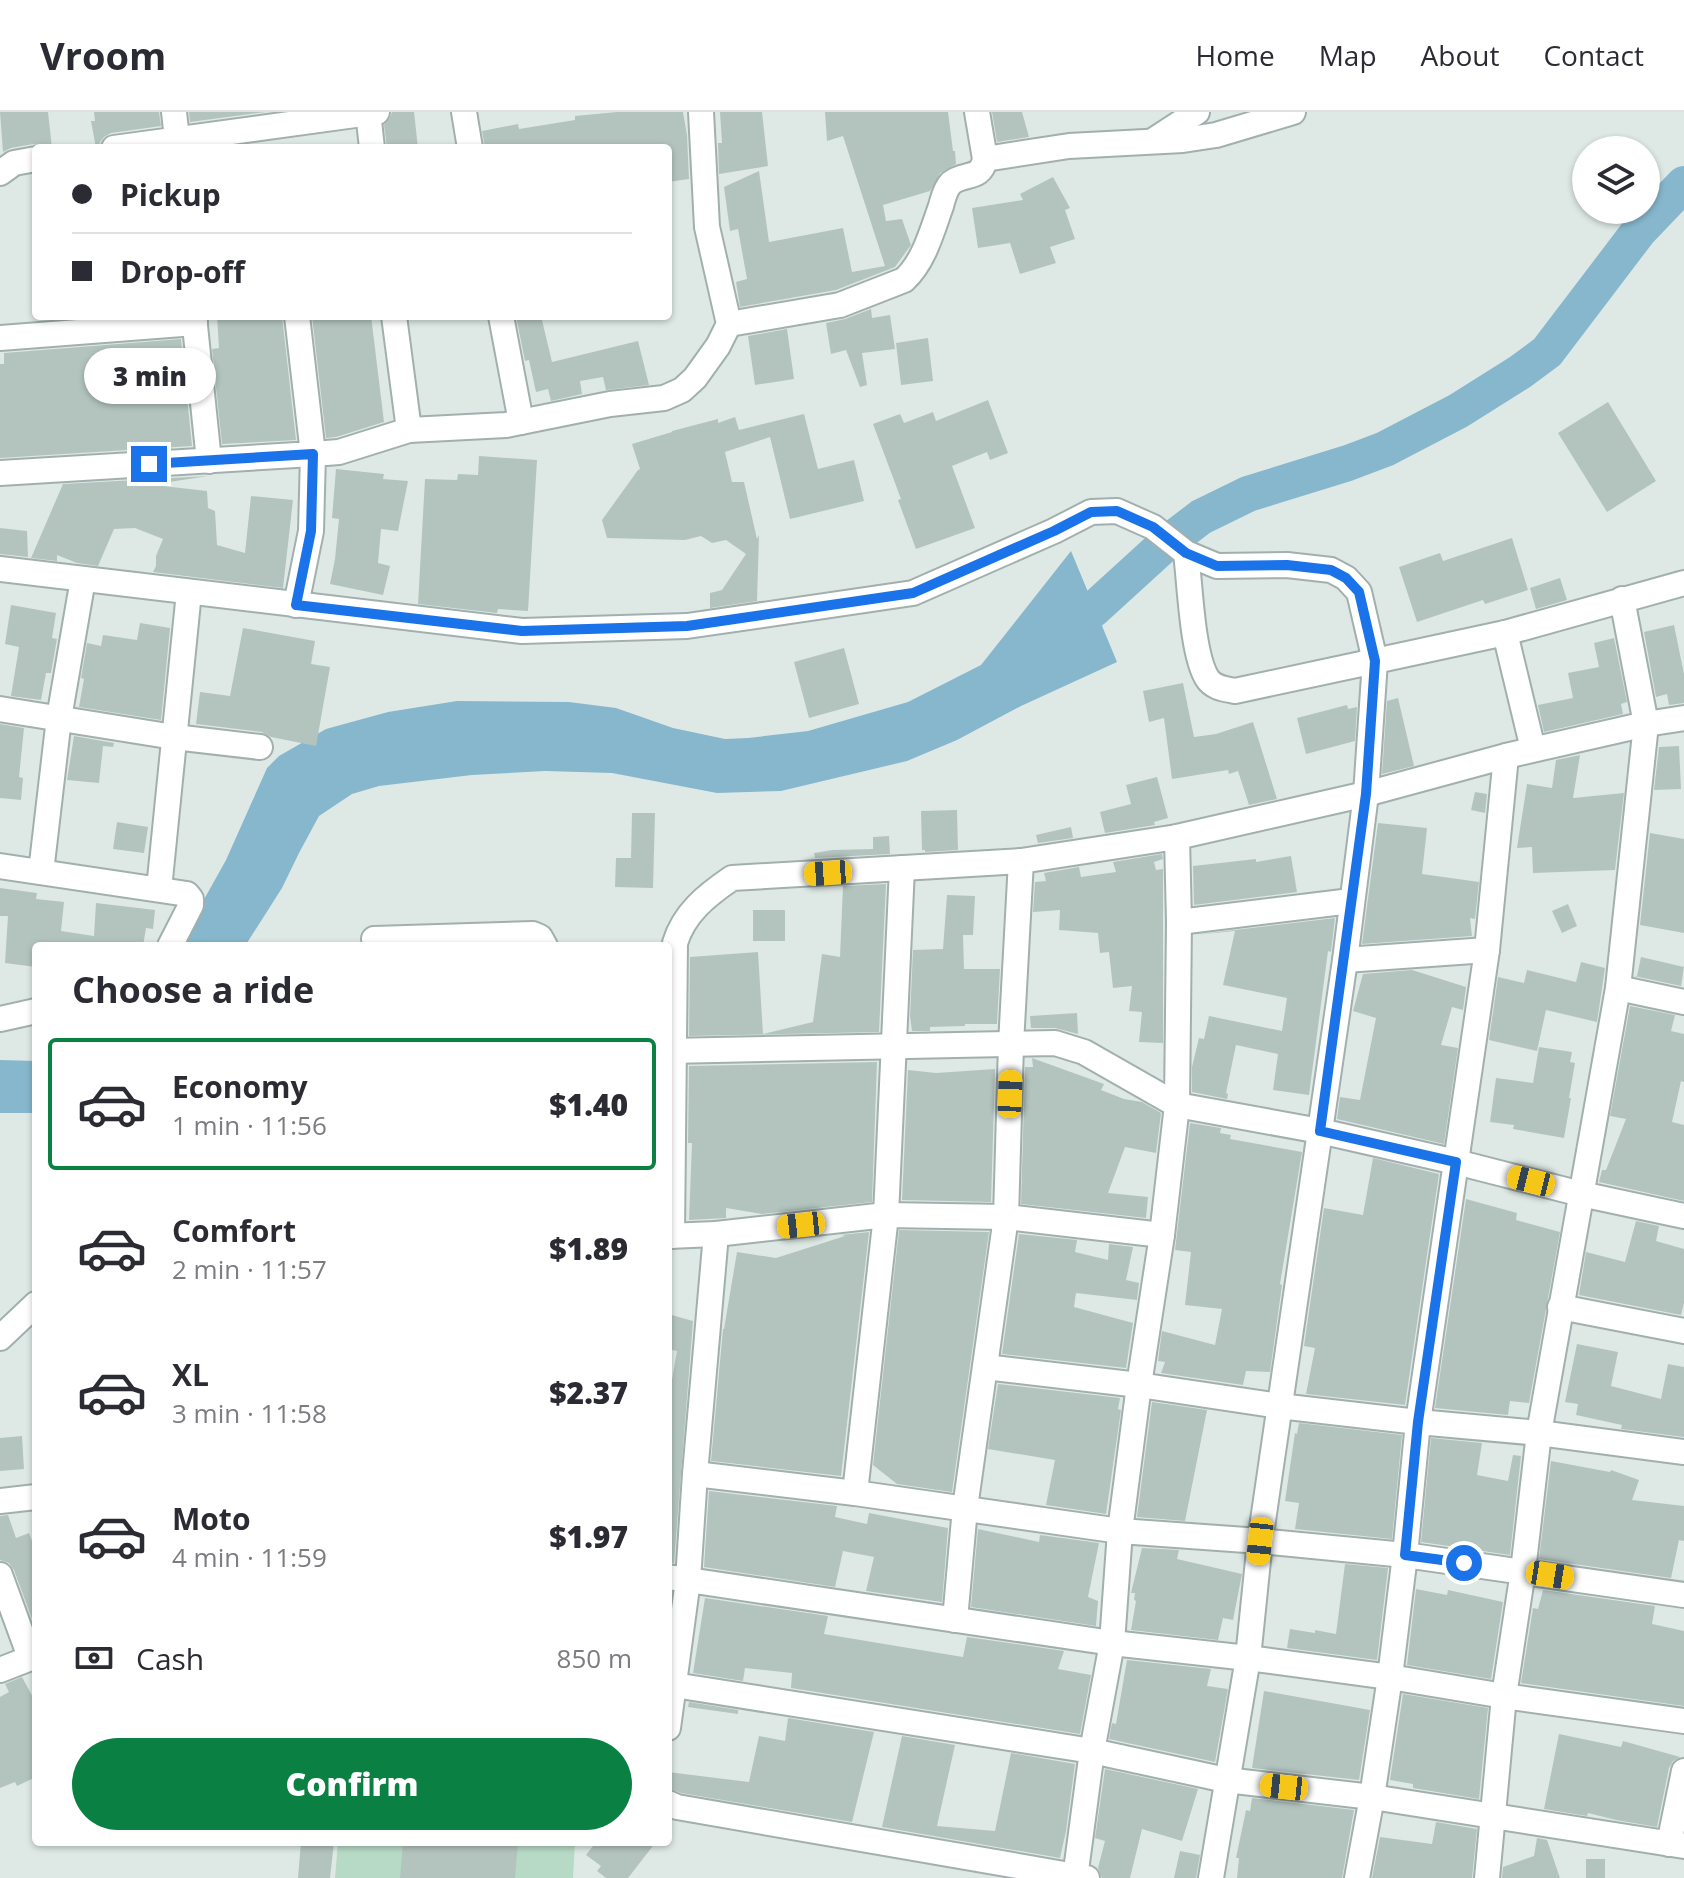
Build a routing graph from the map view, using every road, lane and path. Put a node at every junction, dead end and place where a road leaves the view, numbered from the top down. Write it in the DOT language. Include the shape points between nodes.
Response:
graph roads {
  1 [pos="174,112"];
  2 [pos="368,112"];
  3 [pos="377,112"];
  4 [pos="464,112"];
  5 [pos="701,112"];
  6 [pos="977,112"];
  7 [pos="1197,112"];
  8 [pos="1293,112"];
  9 [pos="1238,120"];
  10 [pos="276,137"];
  11 [pos="1152,142"];
  12 [pos="177,144"];
  13 [pos="372,144"];
  14 [pos="469,144"];
  15 [pos="985,159"];
  16 [pos="32,160"];
  17 [pos="0,173"];
  18 [pos="175,320"];
  19 [pos="195,320"];
  20 [pos="297,320"];
  21 [pos="395,320"];
  22 [pos="502,320"];
  23 [pos="135,322"];
  24 [pos="729,324"];
  25 [pos="0,338"];
  26 [pos="521,422"];
  27 [pos="409,430"];
  28 [pos="313,454"];
  29 [pos="209,461"];
  30 [pos="0,473"];
  31 [pos="1186,553"];
  32 [pos="0,569"];
  33 [pos="83,579"];
  34 [pos="1684,583"];
  35 [pos="189,592"];
  36 [pos="1622,599"];
  37 [pos="296,605"];
  38 [pos="1505,633"];
  39 [pos="1375,661"];
  40 [pos="0,709"];
  41 [pos="59,718"];
  42 [pos="1684,718"];
  43 [pos="1646,724"];
  44 [pos="174,737"];
  45 [pos="260,747"];
  46 [pos="1533,749"];
  47 [pos="1506,756"];
  48 [pos="1366,794"];
  49 [pos="1177,837"];
  50 [pos="1021,861"];
  51 [pos="0,866"];
  52 [pos="902,868"];
  53 [pos="41,872"];
  54 [pos="159,889"];
  55 [pos="1351,901"];
  56 [pos="1179,922"];
  57 [pos="374,939"];
  58 [pos="172,942"];
  59 [pos="543,942"];
  60 [pos="1487,950"];
  61 [pos="1345,960"];
  62 [pos="1618,988"];
  63 [pos="1684,1002"];
  64 [pos="32,1012"];
  65 [pos="0,1019"];
  66 [pos="672,1024"];
  67 [pos="1011,1044"];
  68 [pos="894,1047"];
  69 [pos="672,1051"];
  70 [pos="1177,1105"];
  71 [pos="1320,1131"];
  72 [pos="1456,1162"];
  73 [pos="1581,1194"];
  74 [pos="886,1215"];
  75 [pos="1684,1216"];
  76 [pos="1006,1217"];
  77 [pos="716,1234"];
  78 [pos="1162,1235"];
  79 [pos="672,1236"];
  80 [pos="1560,1307"];
  81 [pos="32,1308"];
  82 [pos="1684,1331"];
  83 [pos="0,1338"];
  84 [pos="985,1367"];
  85 [pos="1139,1385"];
  86 [pos="1279,1406"];
  87 [pos="1418,1422"];
  88 [pos="1539,1433"];
  89 [pos="1684,1452"];
  90 [pos="695,1474"];
  91 [pos="855,1493"];
  92 [pos="32,1497"];
  93 [pos="0,1501"];
  94 [pos="965,1508"];
  95 [pos="1120,1531"];
  96 [pos="1260,1541"];
  97 [pos="1405,1555"];
  98 [pos="1523,1571"];
  99 [pos="0,1575"];
  100 [pos="678,1578"];
  101 [pos="1684,1595"];
  102 [pos="955,1620"];
  103 [pos="1112,1643"];
  104 [pos="32,1654"];
  105 [pos="32,1656"];
  106 [pos="1248,1658"];
  107 [pos="0,1670"];
  108 [pos="1390,1677"];
  109 [pos="674,1685"];
  110 [pos="1504,1696"];
  111 [pos="672,1699"];
  112 [pos="1684,1721"];
  113 [pos="1092,1751"];
  114 [pos="1684,1771"];
  115 [pos="1226,1780"];
  116 [pos="1372,1797"];
  117 [pos="672,1805"];
  118 [pos="1493,1816"];
  119 [pos="1677,1845"];
  120 [pos="1079,1877"];
  121 [pos="1211,1878"];
  122 [pos="1357,1878"];
  123 [pos="1487,1878"];
  1 -- 12 [label="street"];
  2 -- 3 [label="street"];
  2 -- 10 [label="street"];
  2 -- 13 [label="street"];
  4 -- 14 [label="street"];
  5 -- 24 [label="street" via="707,227"];
  6 -- 15 [label="street"];
  7 -- 11 [label="street"];
  8 -- 9 [label="street"];
  9 -- 11 [label="street" via="1216,135"];
  10 -- 12 [label="street"];
  11 -- 15 [label="street" via="1069,146"];
  15 -- 24 [label="street" via="980,172 949,186 927,243 904,280 840,305"];
  16 -- 17 [label="street"];
  18 -- 23 [label="street"];
  19 -- 29 [label="street"];
  20 -- 28 [label="street"];
  21 -- 27 [label="street"];
  22 -- 26 [label="street"];
  23 -- 25 [label="street"];
  24 -- 26 [label="street" via="682,390 664,398"];
  26 -- 27 [label="street"];
  27 -- 28 [label="street" via="339,452"];
  28 -- 29 [label="street"];
  28 -- 37 [label="street" via="311,531"];
  29 -- 30 [label="street"];
  31 -- 37 [label="street" via="1153,527 1117,511 1091,512 913,593 687,626 522,631"];
  31 -- 39 [label="street" via="1217,566 1287,565 1331,570 1346,578 1359,592"];
  31 -- 39 [label="street" via="1197,649 1208,680 1217,687 1235,691"];
  32 -- 33 [label="street"];
  33 -- 35 [label="street"];
  33 -- 41 [label="street"];
  34 -- 36 [label="street"];
  35 -- 37 [label="street"];
  35 -- 44 [label="street"];
  36 -- 38 [label="street"];
  36 -- 43 [label="street"];
  38 -- 39 [label="street"];
  38 -- 46 [label="street"];
  39 -- 48 [label="street"];
  40 -- 41 [label="street"];
  41 -- 44 [label="street"];
  41 -- 53 [label="street"];
  42 -- 43 [label="street"];
  43 -- 46 [label="street"];
  43 -- 62 [label="street"];
  44 -- 45 [label="street"];
  44 -- 54 [label="street"];
  46 -- 47 [label="street"];
  47 -- 48 [label="street"];
  47 -- 60 [label="street"];
  48 -- 49 [label="street"];
  48 -- 55 [label="street"];
  49 -- 50 [label="street"];
  49 -- 56 [label="street"];
  50 -- 52 [label="street"];
  50 -- 67 [label="street"];
  51 -- 53 [label="street"];
  52 -- 66 [label="street" via="732,878 706,896 679,928"];
  52 -- 68 [label="street"];
  53 -- 54 [label="street"];
  54 -- 58 [label="street" via="191,899"];
  55 -- 56 [label="street"];
  55 -- 61 [label="street"];
  56 -- 70 [label="street"];
  57 -- 59 [label="street" via="533,934"];
  60 -- 61 [label="street"];
  60 -- 72 [label="street"];
  61 -- 71 [label="street"];
  62 -- 63 [label="street"];
  62 -- 73 [label="street"];
  64 -- 65 [label="street"];
  67 -- 68 [label="street"];
  67 -- 70 [label="street" via="1075,1048"];
  67 -- 76 [label="street"];
  68 -- 69 [label="street"];
  68 -- 74 [label="street"];
  70 -- 71 [label="street"];
  70 -- 78 [label="street"];
  71 -- 72 [label="street"];
  71 -- 86 [label="street"];
  72 -- 73 [label="street"];
  72 -- 87 [label="street"];
  73 -- 75 [label="street"];
  73 -- 80 [label="street"];
  74 -- 76 [label="street"];
  74 -- 77 [label="street"];
  74 -- 91 [label="street"];
  76 -- 78 [label="street"];
  76 -- 84 [label="street"];
  77 -- 79 [label="street"];
  77 -- 90 [label="street"];
  78 -- 85 [label="street"];
  80 -- 82 [label="street"];
  80 -- 88 [label="street"];
  81 -- 83 [label="street"];
  84 -- 85 [label="street"];
  84 -- 94 [label="street"];
  85 -- 86 [label="street"];
  85 -- 95 [label="street"];
  86 -- 87 [label="street"];
  86 -- 96 [label="street"];
  87 -- 88 [label="street"];
  87 -- 97 [label="street"];
  88 -- 89 [label="street"];
  88 -- 98 [label="street"];
  90 -- 91 [label="street"];
  90 -- 100 [label="street"];
  91 -- 94 [label="street"];
  92 -- 93 [label="street"];
  94 -- 95 [label="street"];
  94 -- 102 [label="street"];
  95 -- 96 [label="street"];
  95 -- 103 [label="street"];
  96 -- 97 [label="street"];
  96 -- 106 [label="street"];
  97 -- 98 [label="street"];
  97 -- 108 [label="street"];
  98 -- 101 [label="street"];
  98 -- 110 [label="street"];
  99 -- 104 [label="street"];
  100 -- 102 [label="street"];
  100 -- 109 [label="street"];
  102 -- 103 [label="street"];
  103 -- 106 [label="street"];
  103 -- 113 [label="street"];
  105 -- 107 [label="street"];
  106 -- 108 [label="street"];
  106 -- 115 [label="street"];
  108 -- 110 [label="street"];
  108 -- 116 [label="street"];
  109 -- 111 [label="street"];
  109 -- 113 [label="street"];
  110 -- 112 [label="street"];
  110 -- 118 [label="street"];
  113 -- 115 [label="street"];
  113 -- 120 [label="street"];
  114 -- 119 [label="street"];
  115 -- 116 [label="street"];
  115 -- 121 [label="street"];
  116 -- 118 [label="street"];
  116 -- 122 [label="street"];
  117 -- 120 [label="street"];
  118 -- 119 [label="street"];
  118 -- 123 [label="street"];
}
